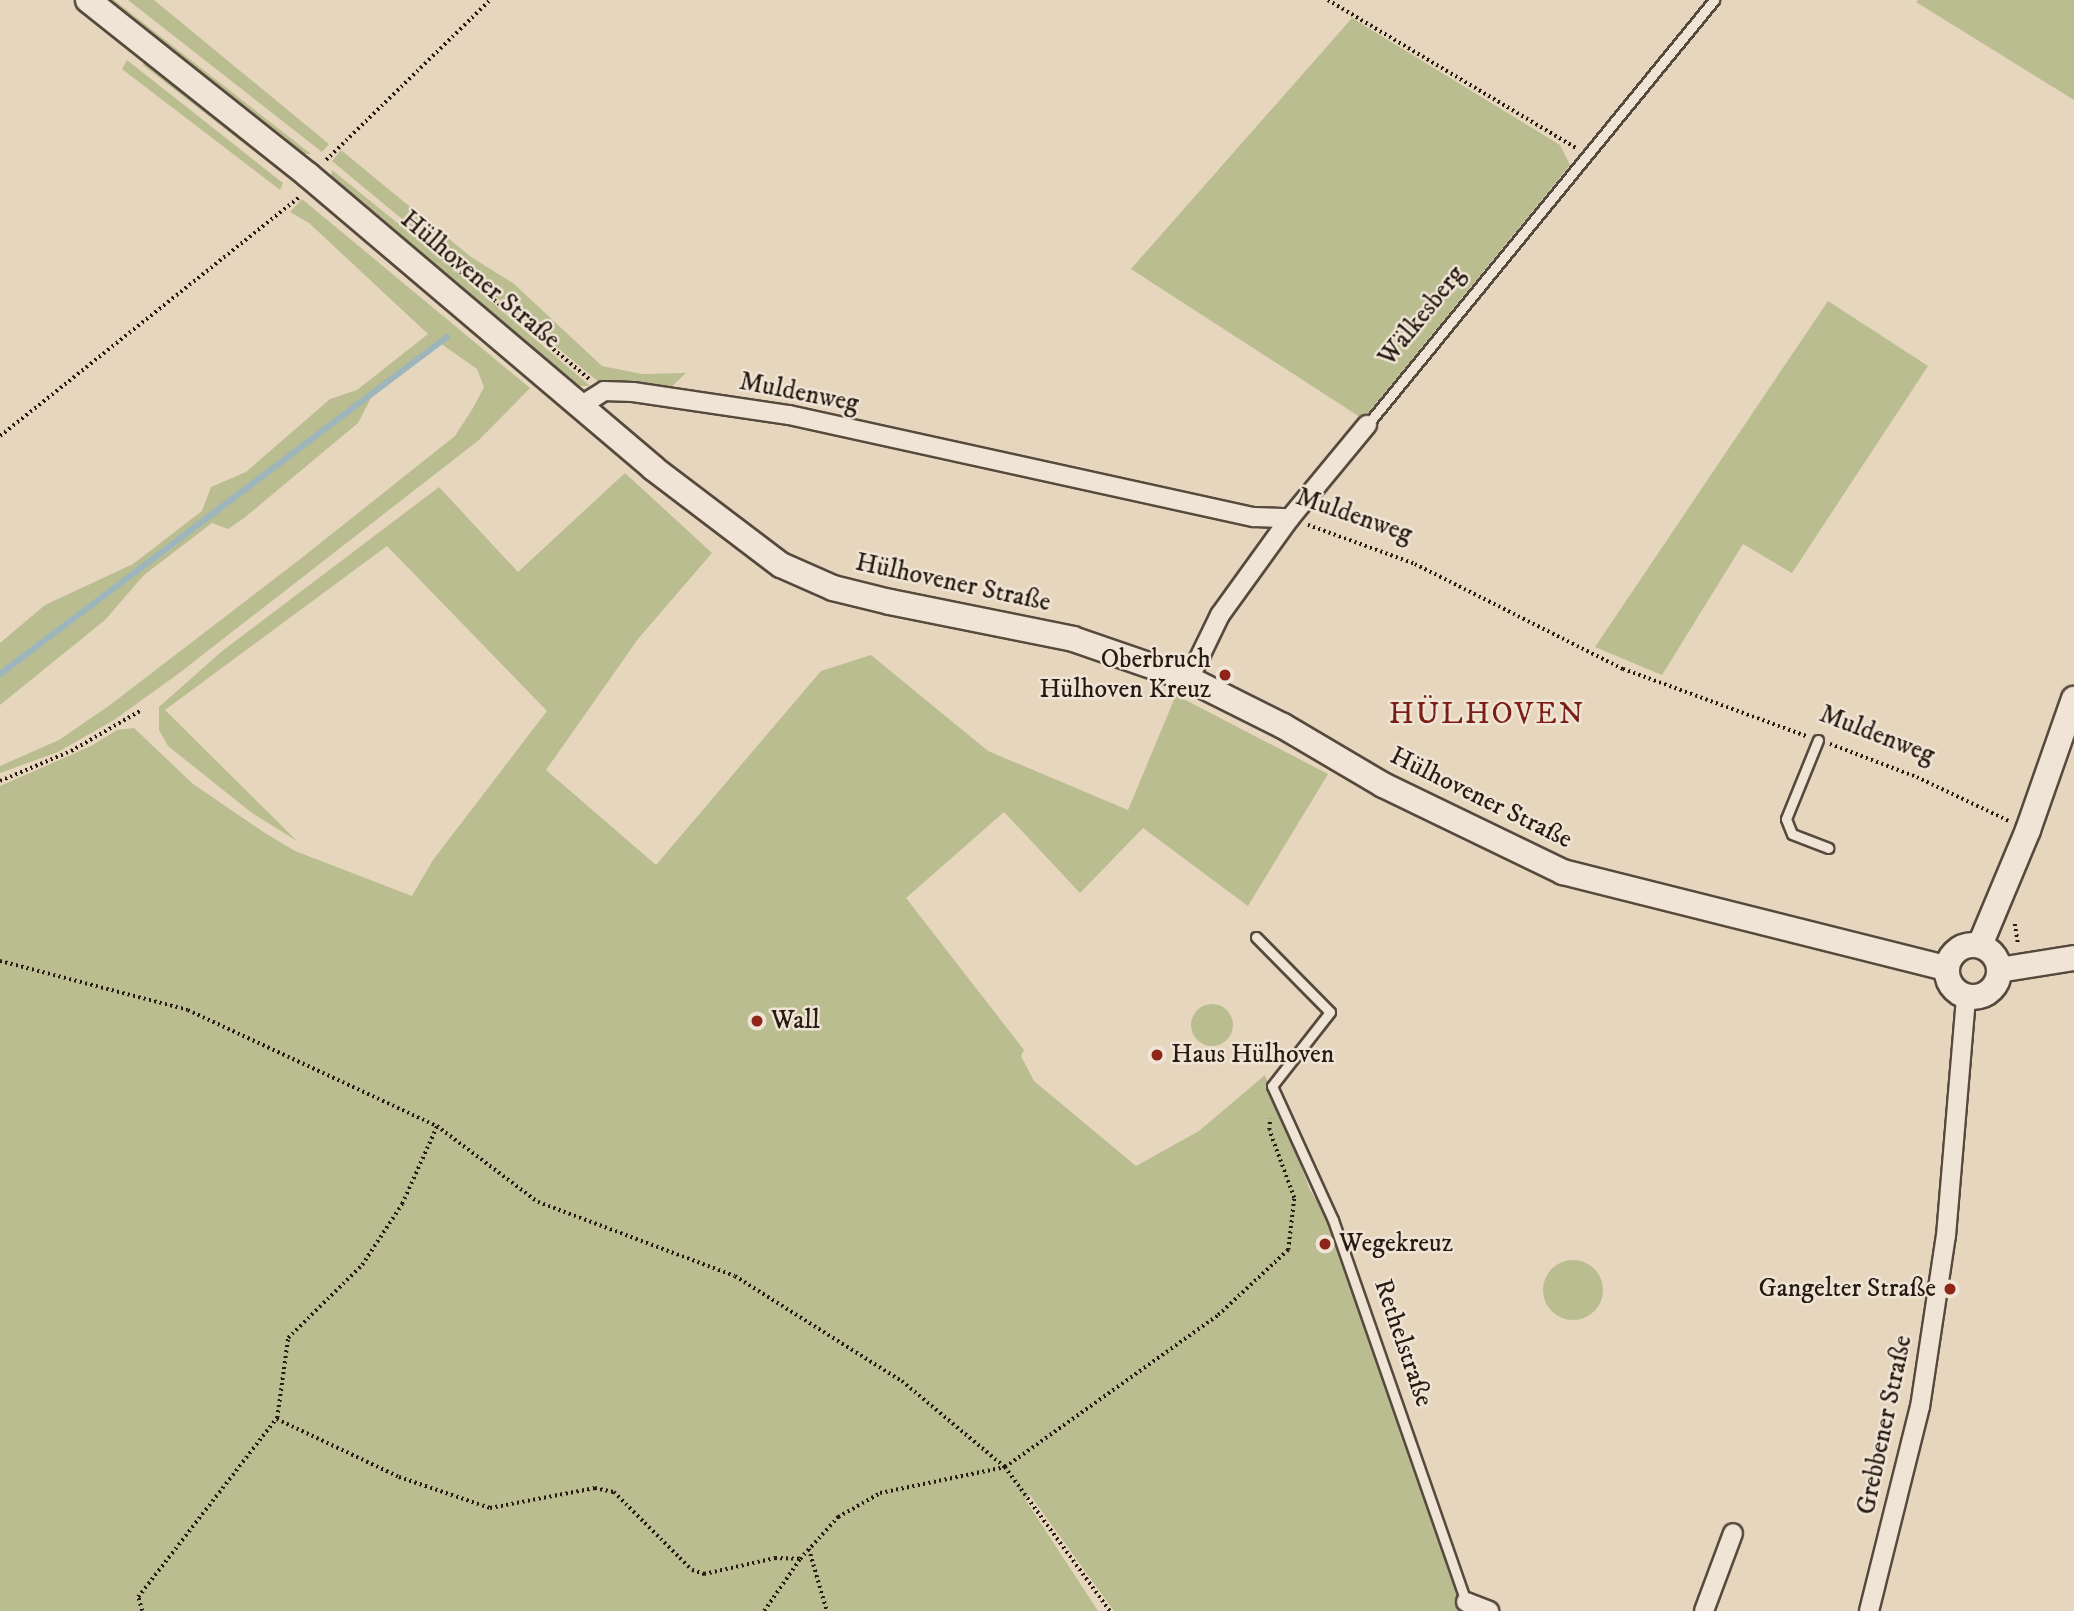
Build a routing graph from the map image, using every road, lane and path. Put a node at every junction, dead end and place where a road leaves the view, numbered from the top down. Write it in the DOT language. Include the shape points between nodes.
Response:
graph roads {
  1 [pos="88,0"];
  2 [pos="490,0"];
  3 [pos="1328,0"];
  4 [pos="1714,0"];
  5 [pos="1588,155"];
  6 [pos="337,169"];
  7 [pos="304,172"];
  8 [pos="412,231"];
  9 [pos="604,391"];
  10 [pos="582,405"];
  11 [pos="1367,425"];
  12 [pos="0,436"];
  13 [pos="1290,518"];
  14 [pos="1189,679"];
  15 [pos="2074,699"];
  16 [pos="140,711"];
  17 [pos="1818,740"];
  18 [pos="0,781"];
  19 [pos="2028,830"];
  20 [pos="1828,848"];
  21 [pos="2016,915"];
  22 [pos="1256,937"];
  23 [pos="1980,945"];
  24 [pos="2031,947"];
  25 [pos="2074,958"];
  26 [pos="0,961"];
  27 [pos="1947,968"];
  28 [pos="2000,970"];
  29 [pos="1966,997"];
  30 [pos="1272,1086"];
  31 [pos="437,1126"];
  32 [pos="277,1419"];
  33 [pos="1006,1467"];
  34 [pos="1733,1533"];
  35 [pos="809,1549"];
  36 [pos="800,1559"];
  37 [pos="1468,1607"];
  38 [pos="142,1611"];
  39 [pos="764,1611"];
  40 [pos="827,1611"];
  41 [pos="1110,1611"];
  42 [pos="1489,1611"];
  43 [pos="1704,1611"];
  44 [pos="1869,1611"];
  1 -- 7 [label="main road, Hülhovener Straße"];
  2 -- 6 [label="path" via="326,160"];
  3 -- 5 [label="path"];
  4 -- 5 [label="lane, Wälkesberg"];
  5 -- 11 [label="lane, Wälkesberg"];
  7 -- 10 [label="main road, Hülhovener Straße"];
  7 -- 12 [label="path" via="303,193 284,211"];
  8 -- 9 [label="path"];
  9 -- 10 [label="street"];
  9 -- 13 [label="street, Muldenweg" via="789,415 1254,517"];
  10 -- 14 [label="main road, Hülhovener Straße" via="732,532 781,565 844,591 1073,639"];
  11 -- 13 [label="street, Wälkesberg"];
  13 -- 14 [label="street, Wälkesberg" via="1220,615"];
  13 -- 17 [label="path, Muldenweg" via="1415,564 1623,669"];
  14 -- 27 [label="main road, Hülhovener Straße" via="1283,726 1383,785 1563,872"];
  15 -- 19 [label="main road"];
  16 -- 18 [label="path" via="71,751"];
  17 -- 19 [label="path, Muldenweg" via="1917,777"];
  17 -- 20 [label="lane" via="1786,819 1792,834"];
  19 -- 23 [label="main road"];
  21 -- 24 [label="path" via="2018,945"];
  22 -- 30 [label="lane" via="1329,1012"];
  23 -- 27 [label="main road" via="1958,949"];
  23 -- 28 [label="main road" via="1994,954"];
  25 -- 28 [label="main road"];
  26 -- 31 [label="path" via="188,1010"];
  27 -- 29 [label="main road" via="1951,986"];
  28 -- 29 [label="main road" via="1990,992"];
  29 -- 44 [label="street, Grebbener Straße" via="1947,1236 1920,1407"];
  30 -- 33 [label="path" via="1269,1130 1294,1198 1288,1250 1218,1315"];
  30 -- 37 [label="lane, Rethelstraße" via="1333,1220"];
  31 -- 32 [label="path" via="402,1203 362,1265 289,1338"];
  31 -- 33 [label="path" via="538,1202 735,1276 902,1381"];
  32 -- 36 [label="path" via="399,1477 490,1508 595,1488 614,1492 692,1570 704,1574 775,1558"];
  32 -- 38 [label="path" via="138,1597"];
  33 -- 35 [label="path" via="880,1493 838,1517"];
  33 -- 41 [label="path"];
  34 -- 43 [label="street"];
  35 -- 36 [label="path"];
  35 -- 40 [label="path"];
  36 -- 39 [label="path"];
  37 -- 42 [label="street"];
}
